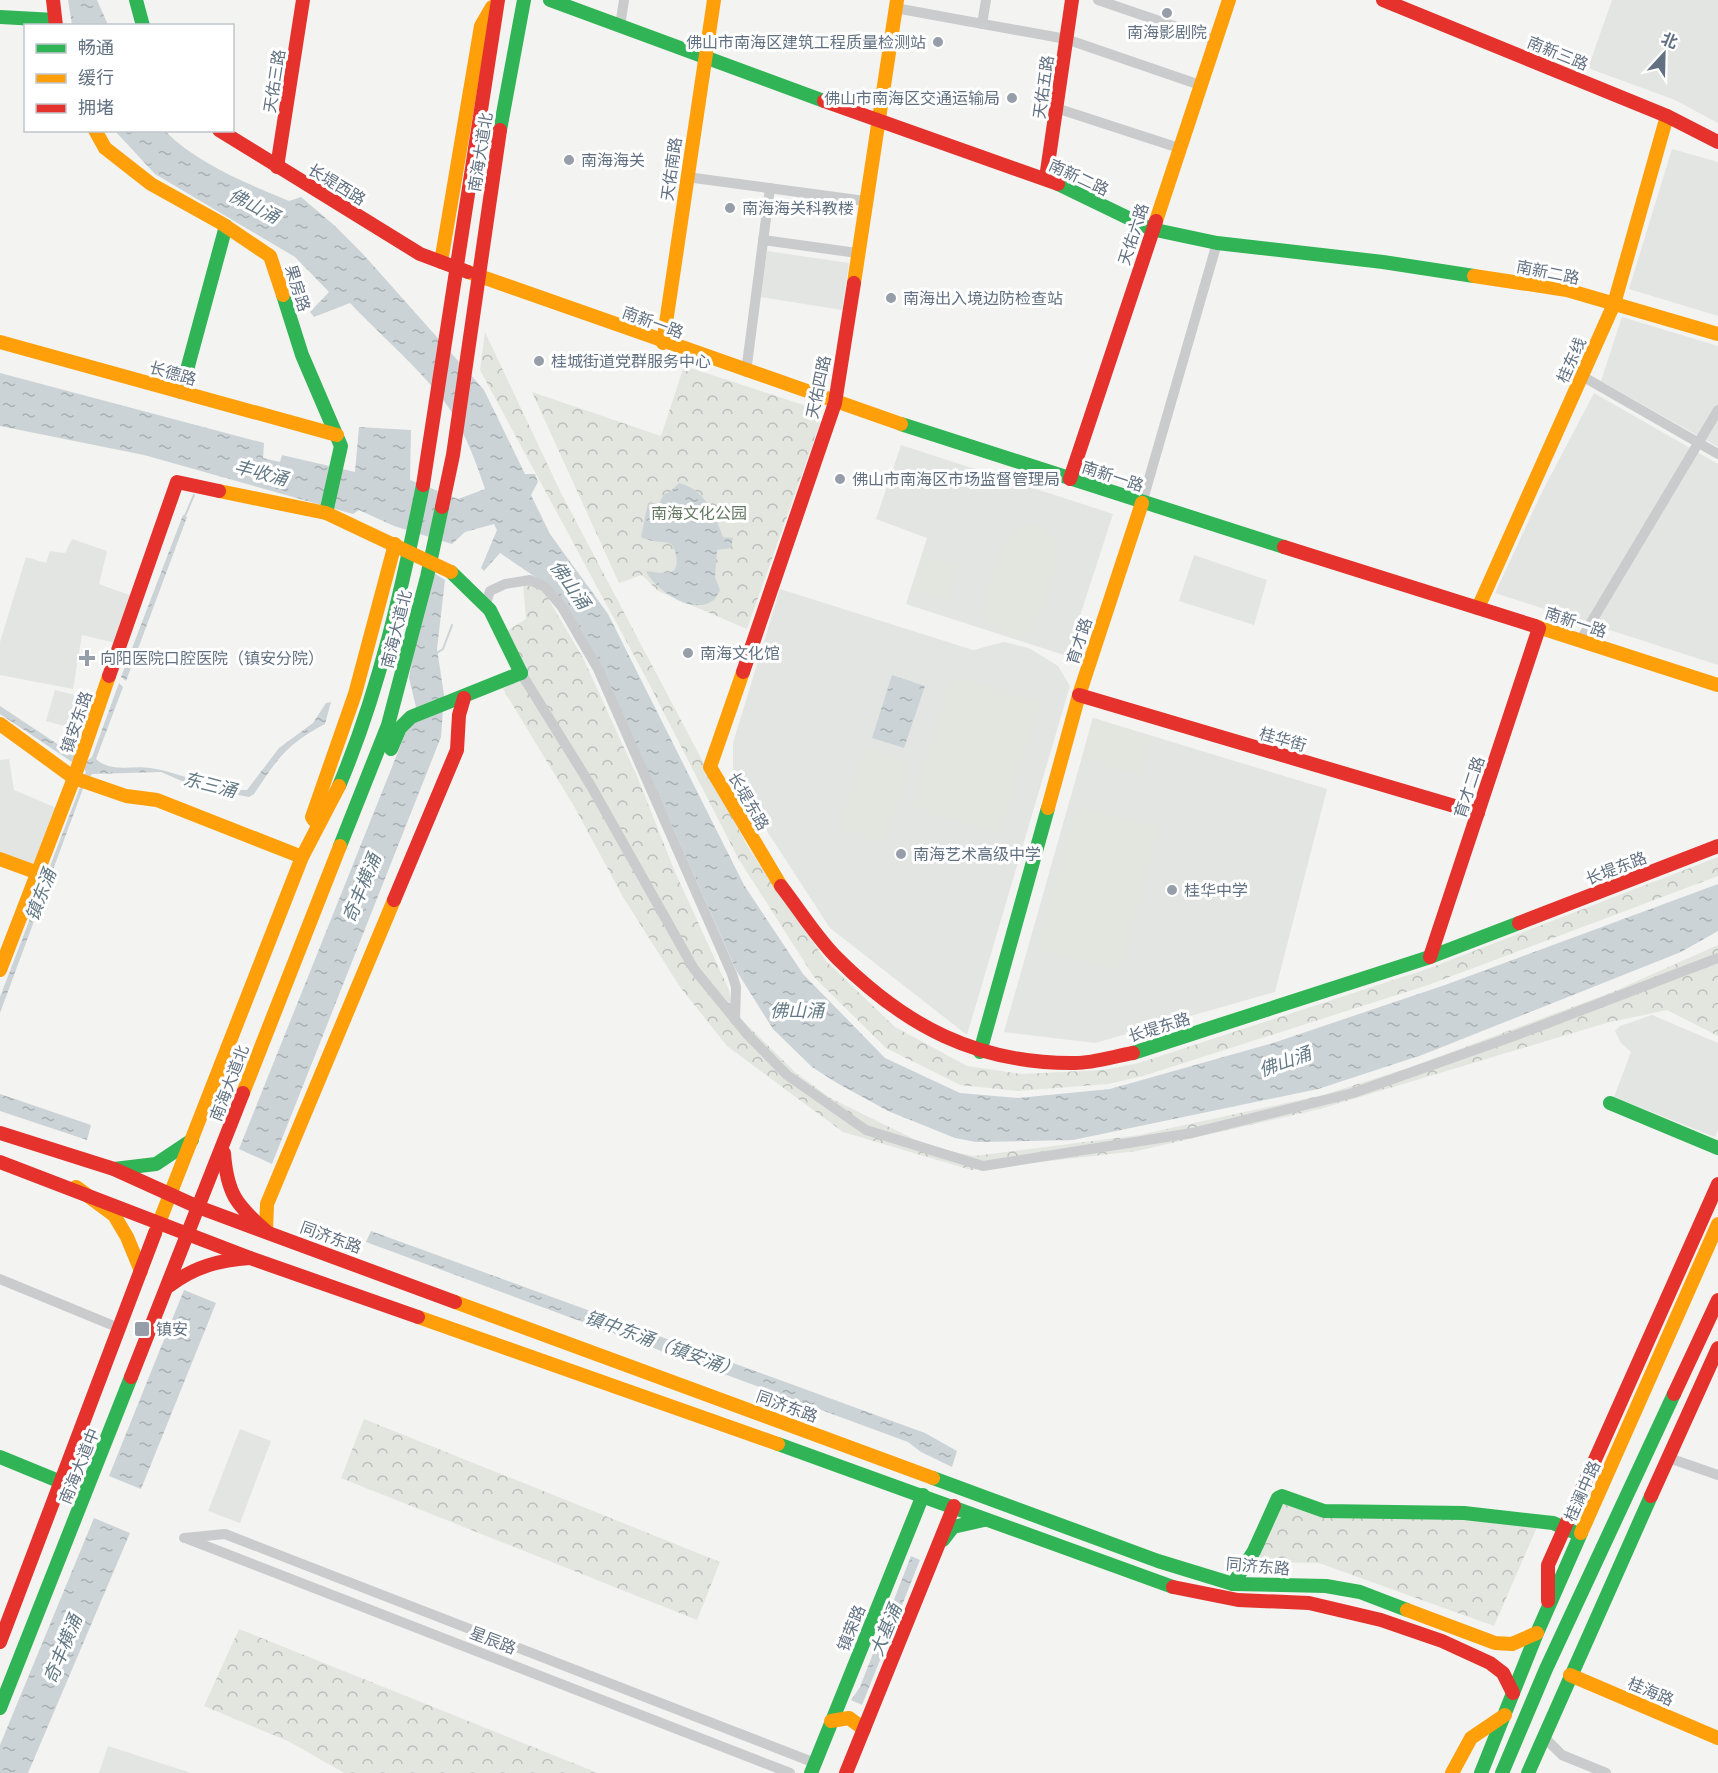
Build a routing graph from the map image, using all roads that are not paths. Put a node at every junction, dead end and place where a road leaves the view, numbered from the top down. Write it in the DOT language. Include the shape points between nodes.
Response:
graph roads {
  1 [pos="52,0"];
  2 [pos="136,0"];
  3 [pos="303,0"];
  4 [pos="497,0"];
  5 [pos="524,0"];
  6 [pos="550,0"];
  7 [pos="624,0"];
  8 [pos="714,0"];
  9 [pos="986,0"];
  10 [pos="1072,0"];
  11 [pos="1098,0"];
  12 [pos="1229,0"];
  13 [pos="1383,0"];
  14 [pos="896,4"];
  15 [pos="1406,4"];
  16 [pos="0,17"];
  17 [pos="520,21"];
  18 [pos="56,23"];
  19 [pos="142,24"];
  20 [pos="982,24"];
  21 [pos="0,26"];
  22 [pos="621,26"];
  23 [pos="24,27"];
  24 [pos="1066,39"];
  25 [pos="1215,40"];
  26 [pos="704,57"];
  27 [pos="1200,84"];
  28 [pos="1056,108"];
  29 [pos="1666,116"];
  30 [pos="877,118"];
  31 [pos="96,132"];
  32 [pos="222,132"];
  33 [pos="1718,142"];
  34 [pos="1179,148"];
  35 [pos="278,167"];
  36 [pos="687,177"];
  37 [pos="1046,178"];
  38 [pos="770,188"];
  39 [pos="865,201"];
  40 [pos="226,226"];
  41 [pos="1151,230"];
  42 [pos="764,240"];
  43 [pos="1217,243"];
  44 [pos="857,253"];
  45 [pos="441,262"];
  46 [pos="468,272"];
  47 [pos="488,279"];
  48 [pos="1614,304"];
  49 [pos="0,333"];
  50 [pos="1718,334"];
  51 [pos="0,342"];
  52 [pos="663,343"];
  53 [pos="746,372"];
  54 [pos="1582,376"];
  55 [pos="182,387"];
  56 [pos="836,403"];
  57 [pos="1718,410"];
  58 [pos="337,435"];
  59 [pos="1699,443"];
  60 [pos="1718,454"];
  61 [pos="1070,479"];
  62 [pos="1142,503"];
  63 [pos="326,513"];
  64 [pos="395,544"];
  65 [pos="485,606"];
  66 [pos="1478,608"];
  67 [pos="1539,627"];
  68 [pos="1580,641"];
  69 [pos="521,673"];
  70 [pos="1718,686"];
  71 [pos="1079,696"];
  72 [pos="464,698"];
  73 [pos="0,724"];
  74 [pos="710,766"];
  75 [pos="74,778"];
  76 [pos="1478,813"];
  77 [pos="317,829"];
  78 [pos="1718,846"];
  79 [pos="302,857"];
  80 [pos="0,859"];
  81 [pos="331,870"];
  82 [pos="38,873"];
  83 [pos="1430,957"];
  84 [pos="1718,958"];
  85 [pos="0,970"];
  86 [pos="735,1020"];
  87 [pos="980,1052"];
  88 [pos="1610,1103"];
  89 [pos="0,1133"];
  90 [pos="192,1140"];
  91 [pos="223,1144"];
  92 [pos="1718,1148"];
  93 [pos="0,1162"];
  94 [pos="114,1170"];
  95 [pos="1718,1184"];
  96 [pos="76,1187"];
  97 [pos="170,1194"];
  98 [pos="198,1207"];
  99 [pos="159,1222"];
  100 [pos="1718,1224"];
  101 [pos="266,1231"];
  102 [pos="188,1235"];
  103 [pos="250,1258"];
  104 [pos="141,1271"];
  105 [pos="0,1280"];
  106 [pos="167,1288"];
  107 [pos="1718,1300"];
  108 [pos="1660,1315"];
  109 [pos="119,1328"];
  110 [pos="1718,1348"];
  111 [pos="1660,1355"];
  112 [pos="1638,1405"];
  113 [pos="1605,1438"];
  114 [pos="1620,1444"];
  115 [pos="1649,1450"];
  116 [pos="0,1457"];
  117 [pos="1670,1458"];
  118 [pos="1718,1475"];
  119 [pos="61,1482"];
  120 [pos="891,1485"];
  121 [pos="922,1495"];
  122 [pos="954,1506"];
  123 [pos="986,1519"];
  124 [pos="909,1528"];
  125 [pos="1564,1528"];
  126 [pos="1580,1534"];
  127 [pos="928,1569"];
  128 [pos="1233,1584"];
  129 [pos="1548,1608"];
  130 [pos="1564,1632"];
  131 [pos="1537,1633"];
  132 [pos="1475,1635"];
  133 [pos="1428,1636"];
  134 [pos="0,1642"];
  135 [pos="0,1647"];
  136 [pos="19,1660"];
  137 [pos="1570,1674"];
  138 [pos="1513,1693"];
  139 [pos="0,1708"];
  140 [pos="1527,1713"];
  141 [pos="1505,1714"];
  142 [pos="831,1721"];
  143 [pos="1521,1727"];
  144 [pos="864,1729"];
  145 [pos="1543,1736"];
  146 [pos="1718,1738"];
  147 [pos="813,1768"];
  148 [pos="790,1773"];
  149 [pos="846,1773"];
  150 [pos="1452,1773"];
  151 [pos="1481,1773"];
  152 [pos="1502,1773"];
  153 [pos="1528,1773"];
  154 [pos="1606,1773"];
  1 -- 18 [label="main road"];
  2 -- 19 [label="main road"];
  3 -- 35 [label="main road, 天佑三路"];
  4 -- 45 [label="main road" via="481,26"];
  4 -- 77 [label="main road, 南海大道北" via="432,442 403,585 370,705 340,785"];
  5 -- 17 [label="main road, 南海大道北"];
  6 -- 22 [label="main road, 南新二路"];
  7 -- 22 [label="street"];
  8 -- 26 [label="main road, 天佑南路"];
  9 -- 20 [label="street"];
  10 -- 24 [label="main road, 天佑五路"];
  11 -- 25 [label="street"];
  12 -- 25 [label="main road, 天佑六路"];
  13 -- 15 [label="main road, 南新三路"];
  14 -- 20 [label="street"];
  14 -- 30 [label="main road, 天佑四路"];
  15 -- 29 [label="main road, 南新三路"];
  16 -- 18 [label="main road"];
  17 -- 47 [label="main road" via="525,44"];
  17 -- 81 [label="main road, 南海大道北" via="501,122 453,455 427,577 393,708"];
  20 -- 24 [label="street"];
  21 -- 23 [label="main road"];
  22 -- 26 [label="main road, 南新二路"];
  24 -- 27 [label="street"];
  24 -- 28 [label="main road, 天佑五路"];
  25 -- 27 [label="main road, 天佑六路"];
  26 -- 30 [label="main road, 南新二路"];
  26 -- 36 [label="main road, 天佑南路"];
  27 -- 34 [label="main road, 天佑六路"];
  28 -- 34 [label="street"];
  28 -- 37 [label="main road, 天佑五路"];
  29 -- 33 [label="main road, 南新三路"];
  29 -- 48 [label="main road, 桂东线"];
  30 -- 37 [label="main road, 南新二路"];
  30 -- 39 [label="main road, 天佑四路"];
  31 -- 40 [label="main road, 果房路" via="105,148 151,184"];
  32 -- 35 [label="main road, 长堤西路"];
  34 -- 41 [label="main road, 天佑六路"];
  35 -- 45 [label="main road, 长堤西路" via="420,254"];
  36 -- 38 [label="street"];
  36 -- 52 [label="main road, 天佑南路"];
  37 -- 41 [label="main road, 南新二路"];
  38 -- 39 [label="street"];
  38 -- 42 [label="street"];
  39 -- 44 [label="main road, 天佑四路"];
  40 -- 55 [label="main road"];
  40 -- 58 [label="main road, 果房路" via="270,256 302,355"];
  41 -- 43 [label="main road, 南新二路"];
  41 -- 61 [label="main road, 天佑六路"];
  42 -- 44 [label="street"];
  42 -- 53 [label="street"];
  43 -- 48 [label="main road, 南新二路" via="1383,262 1567,290"];
  43 -- 62 [label="street, 育才路"];
  44 -- 56 [label="main road, 天佑四路"];
  45 -- 46 [label="main road, 长堤西路"];
  46 -- 47 [label="main road, 南新一路"];
  47 -- 52 [label="main road, 南新一路"];
  48 -- 50 [label="main road, 南新二路"];
  48 -- 54 [label="main road, 桂东线"];
  49 -- 55 [label="main road, 长德路"];
  51 -- 55 [label="main road, 长德路"];
  52 -- 53 [label="main road, 南新一路"];
  53 -- 56 [label="main road, 南新一路"];
  54 -- 59 [label="street"];
  54 -- 66 [label="main road, 桂东线"];
  55 -- 58 [label="main road, 长德路"];
  56 -- 61 [label="main road, 南新一路"];
  56 -- 74 [label="main road, 天佑四路"];
  57 -- 59 [label="street"];
  58 -- 63 [label="main road, 果房路" via="342,446"];
  59 -- 60 [label="street"];
  59 -- 68 [label="street"];
  61 -- 62 [label="main road, 南新一路"];
  62 -- 66 [label="main road, 南新一路"];
  62 -- 71 [label="main road, 育才路"];
  63 -- 64 [label="main road"];
  63 -- 75 [label="main road, 镇安东路" via="177,482"];
  64 -- 65 [label="main road" via="447,568"];
  64 -- 77 [label="main road" via="355,694 312,817"];
  65 -- 69 [label="main road"];
  65 -- 86 [label="street" via="490,591 530,580 545,587 562,607 598,669 639,756 668,831 721,945 736,987"];
  66 -- 67 [label="main road, 南新一路"];
  67 -- 68 [label="main road, 南新一路"];
  67 -- 76 [label="main road, 育才二路"];
  68 -- 70 [label="main road, 南新一路"];
  69 -- 72 [label="main road"];
  69 -- 86 [label="street" via="591,786 694,969"];
  71 -- 76 [label="main road, 桂华街"];
  71 -- 87 [label="main road, 育才路"];
  72 -- 81 [label="main road" via="411,717 400,728 346,856"];
  72 -- 101 [label="main road" via="457,750 267,1204"];
  73 -- 75 [label="main road"];
  74 -- 87 [label="main road, 长堤东路" via="781,886 836,957 930,1031"];
  75 -- 79 [label="main road" via="126,796 158,800"];
  75 -- 82 [label="main road, 镇安东路"];
  76 -- 83 [label="main road, 育才二路"];
  77 -- 79 [label="main road, 南海大道北"];
  78 -- 83 [label="main road, 长堤东路"];
  79 -- 90 [label="main road, 南海大道北"];
  80 -- 82 [label="main road"];
  81 -- 91 [label="main road, 南海大道北"];
  82 -- 85 [label="main road, 镇安东路"];
  83 -- 87 [label="main road, 长堤东路" via="1134,1053 1076,1063"];
  84 -- 86 [label="street" via="1353,1093 1192,1133 983,1166 866,1130 787,1075"];
  88 -- 92 [label="main road"];
  89 -- 94 [label="main road, 同济东路"];
  90 -- 94 [label="main road" via="156,1164"];
  90 -- 97 [label="main road, 南海大道北"];
  91 -- 98 [label="main road, 南海大道北"];
  91 -- 101 [label="main road" via="225,1182 232,1200"];
  93 -- 96 [label="main road, 同济东路"];
  94 -- 97 [label="main road, 同济东路"];
  95 -- 108 [label="main road"];
  96 -- 99 [label="main road, 同济东路"];
  96 -- 104 [label="main road" via="114,1215"];
  97 -- 98 [label="main road, 同济东路"];
  97 -- 99 [label="main road, 南海大道北"];
  98 -- 101 [label="main road, 同济东路"];
  98 -- 102 [label="main road, 南海大道北"];
  99 -- 102 [label="main road, 同济东路"];
  99 -- 104 [label="main road, 南海大道中"];
  100 -- 111 [label="main road, 桂澜中路"];
  101 -- 128 [label="main road, 同济东路" via="1035,1517"];
  102 -- 103 [label="main road, 同济东路"];
  102 -- 106 [label="main road, 南海大道中"];
  103 -- 106 [label="main road" via="208,1263 182,1274"];
  103 -- 120 [label="main road, 同济东路"];
  104 -- 109 [label="main road, 南海大道中"];
  105 -- 109 [label="street"];
  106 -- 136 [label="main road, 南海大道中"];
  107 -- 115 [label="main road"];
  108 -- 111 [label="main road"];
  108 -- 112 [label="main road"];
  108 -- 113 [label="main road"];
  109 -- 119 [label="main road, 南海大道中"];
  110 -- 117 [label="main road"];
  111 -- 112 [label="main road, 桂澜中路"];
  112 -- 114 [label="main road, 桂澜中路"];
  113 -- 114 [label="main road"];
  113 -- 125 [label="main road"];
  114 -- 126 [label="main road, 桂澜中路"];
  115 -- 117 [label="main road"];
  115 -- 130 [label="main road"];
  116 -- 119 [label="main road"];
  117 -- 118 [label="street"];
  117 -- 137 [label="main road"];
  119 -- 134 [label="main road, 南海大道中"];
  120 -- 121 [label="main road, 同济东路"];
  120 -- 124 [label="main road" via="910,1508"];
  121 -- 122 [label="main road, 同济东路"];
  121 -- 124 [label="main road, 镇荣路"];
  122 -- 123 [label="main road, 同济东路"];
  122 -- 127 [label="main road"];
  123 -- 127 [label="main road" via="953,1527"];
  123 -- 133 [label="main road, 同济东路" via="1177,1589 1258,1602 1309,1603"];
  124 -- 142 [label="main road, 镇荣路"];
  125 -- 126 [label="main road"];
  125 -- 128 [label="main road" via="1553,1523 1464,1513 1324,1511 1282,1496"];
  125 -- 129 [label="main road" via="1548,1565"];
  126 -- 129 [label="main road, 桂澜中路"];
  127 -- 144 [label="main road"];
  128 -- 132 [label="main road, 同济东路" via="1326,1586 1360,1592"];
  129 -- 131 [label="main road, 桂澜中路"];
  130 -- 137 [label="main road"];
  130 -- 140 [label="main road"];
  131 -- 132 [label="main road, 同济东路" via="1512,1644 1495,1643"];
  131 -- 138 [label="main road, 桂澜中路"];
  132 -- 133 [label="main road" via="1482,1642 1478,1649"];
  133 -- 138 [label="main road, 同济东路" via="1494,1666 1503,1673"];
  135 -- 136 [label="main road"];
  136 -- 139 [label="main road, 南海大道中"];
  137 -- 140 [label="main road"];
  137 -- 145 [label="main road"];
  137 -- 146 [label="main road, 桂海路"];
  138 -- 141 [label="main road, 桂澜中路"];
  140 -- 143 [label="main road"];
  141 -- 150 [label="main road" via="1471,1735"];
  141 -- 151 [label="main road, 桂澜中路"];
  142 -- 144 [label="main road" via="849,1717"];
  142 -- 147 [label="main road, 镇荣路"];
  143 -- 145 [label="main road"];
  143 -- 152 [label="main road"];
  144 -- 149 [label="main road"];
  145 -- 153 [label="main road"];
  145 -- 154 [label="street" via="1562,1755"];
  147 -- 148 [label="street, 星辰路" via="225,1534 184,1538"];
}
